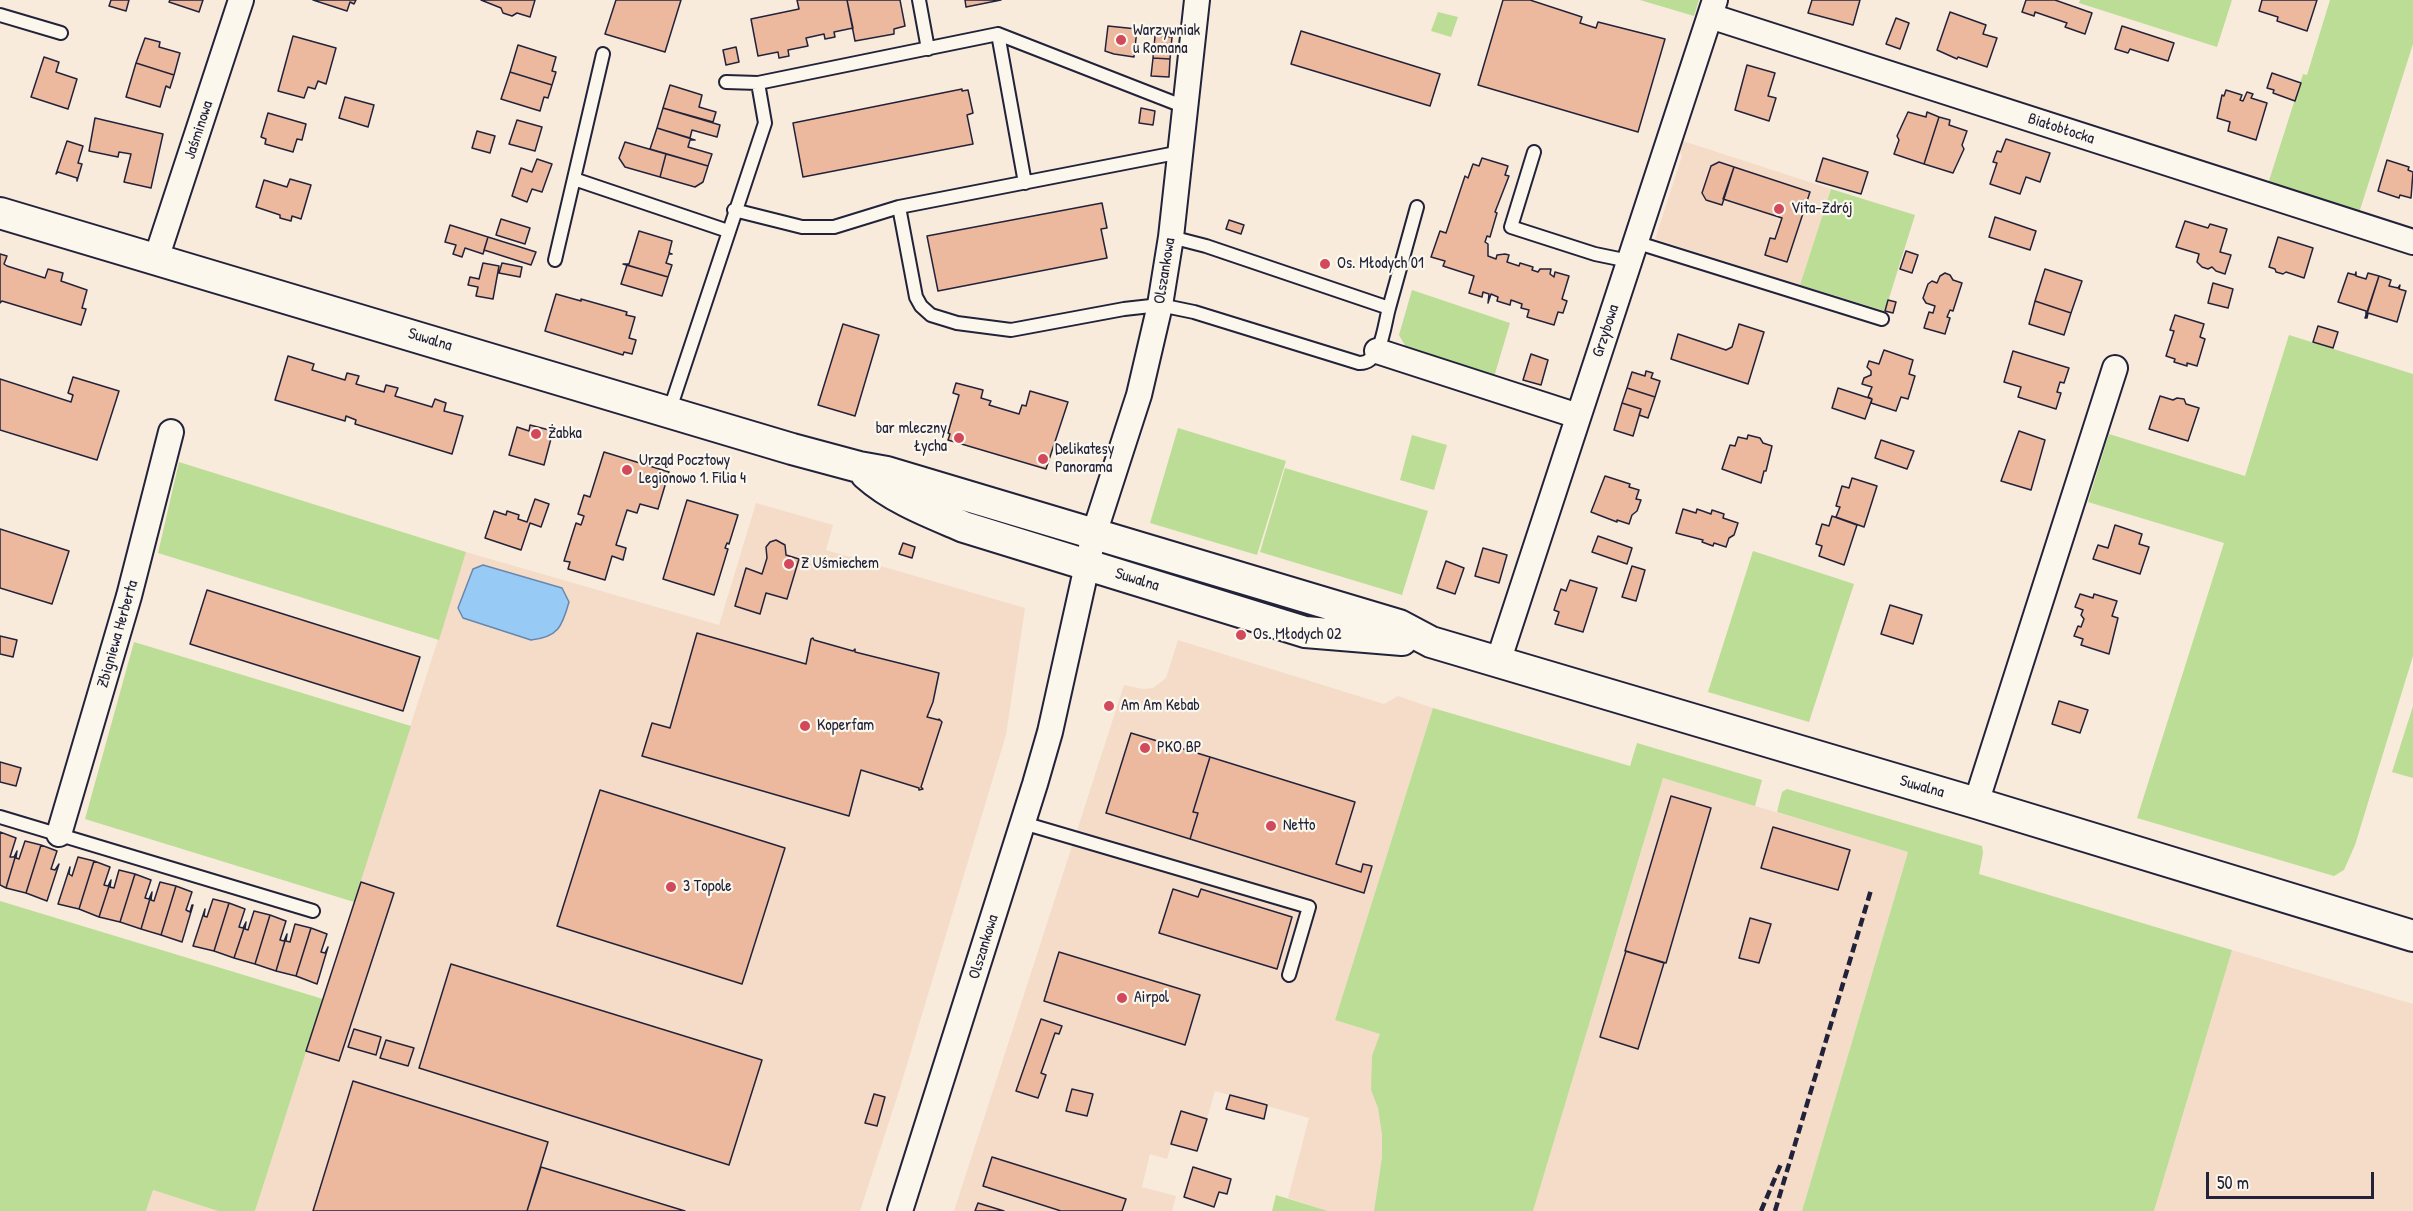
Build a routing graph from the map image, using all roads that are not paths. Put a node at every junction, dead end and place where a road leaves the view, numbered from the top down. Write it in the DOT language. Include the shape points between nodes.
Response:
graph roads {
  1 [pos="241,0"];
  2 [pos="919,0"];
  3 [pos="1197,0"];
  4 [pos="1712,8"];
  5 [pos="0,15"];
  6 [pos="61,33"];
  7 [pos="998,34"];
  8 [pos="928,49"];
  9 [pos="603,54"];
  10 [pos="726,82"];
  11 [pos="758,83"];
  12 [pos="1185,107"];
  13 [pos="1180,152"];
  14 [pos="1534,152"];
  15 [pos="574,179"];
  16 [pos="1025,183"];
  17 [pos="899,207"];
  18 [pos="1417,207"];
  19 [pos="735,210"];
  20 [pos="0,213"];
  21 [pos="728,231"];
  22 [pos="1171,237"];
  23 [pos="2413,242"];
  24 [pos="1632,252"];
  25 [pos="156,259"];
  26 [pos="555,260"];
  27 [pos="1160,305"];
  28 [pos="1389,308"];
  29 [pos="1882,319"];
  30 [pos="1377,351"];
  31 [pos="2115,368"];
  32 [pos="669,412"];
  33 [pos="1578,416"];
  34 [pos="171,432"];
  35 [pos="859,468"];
  36 [pos="1094,534"];
  37 [pos="1087,565"];
  38 [pos="1431,642"];
  39 [pos="1498,662"];
  40 [pos="1976,803"];
  41 [pos="0,817"];
  42 [pos="1023,823"];
  43 [pos="59,834"];
  44 [pos="313,911"];
  45 [pos="2413,936"];
  46 [pos="1289,975"];
  47 [pos="900,1211"];
  1 -- 25 [label="street, Jaśminowa"];
  2 -- 8 [label="lane"];
  3 -- 12 [label="street, Olszankowa"];
  4 -- 23 [label="street, Białobłocka"];
  4 -- 24 [label="street, Grzybowa"];
  5 -- 6 [label="lane"];
  7 -- 8 [label="lane"];
  7 -- 12 [label="lane"];
  7 -- 16 [label="lane"];
  8 -- 11 [label="lane"];
  9 -- 15 [label="lane"];
  10 -- 11 [label="lane"];
  11 -- 19 [label="lane" via="765,123"];
  12 -- 13 [label="street, Olszankowa"];
  13 -- 16 [label="lane"];
  13 -- 22 [label="street, Olszankowa"];
  14 -- 24 [label="lane" via="1511,227 1595,254"];
  15 -- 21 [label="lane"];
  15 -- 26 [label="lane"];
  16 -- 17 [label="lane"];
  17 -- 19 [label="lane" via="819,228"];
  17 -- 27 [label="lane" via="916,297 931,315 957,323 1011,330"];
  18 -- 28 [label="lane"];
  19 -- 21 [label="lane"];
  20 -- 25 [label="street, Suwalna"];
  21 -- 32 [label="lane"];
  22 -- 27 [label="street, Olszankowa"];
  22 -- 28 [label="lane"];
  24 -- 29 [label="lane"];
  24 -- 33 [label="street, Grzybowa"];
  25 -- 32 [label="street, Suwalna"];
  27 -- 30 [label="lane" via="1359,363 1372,360"];
  27 -- 36 [label="street, Olszankowa" via="1139,395"];
  28 -- 30 [label="lane"];
  30 -- 33 [label="street"];
  31 -- 40 [label="street"];
  32 -- 35 [label="street, Suwalna"];
  33 -- 39 [label="street, Grzybowa"];
  34 -- 43 [label="street, Zbigniewa Herberta" via="129,596"];
  35 -- 36 [label="street, Suwalna" via="887,472"];
  35 -- 37 [label="street, Suwalna" via="882,489 928,512"];
  36 -- 37 [label="street, Olszankowa"];
  36 -- 38 [label="street, Suwalna" via="1399,625"];
  37 -- 38 [label="street, Suwalna" via="1305,632"];
  37 -- 42 [label="street, Olszankowa" via="1050,732"];
  38 -- 39 [label="street, Suwalna"];
  39 -- 40 [label="street, Suwalna"];
  40 -- 45 [label="street, Suwalna"];
  41 -- 43 [label="lane"];
  42 -- 46 [label="lane" via="1309,907"];
  42 -- 47 [label="street, Olszankowa"];
  43 -- 44 [label="lane"];
}
